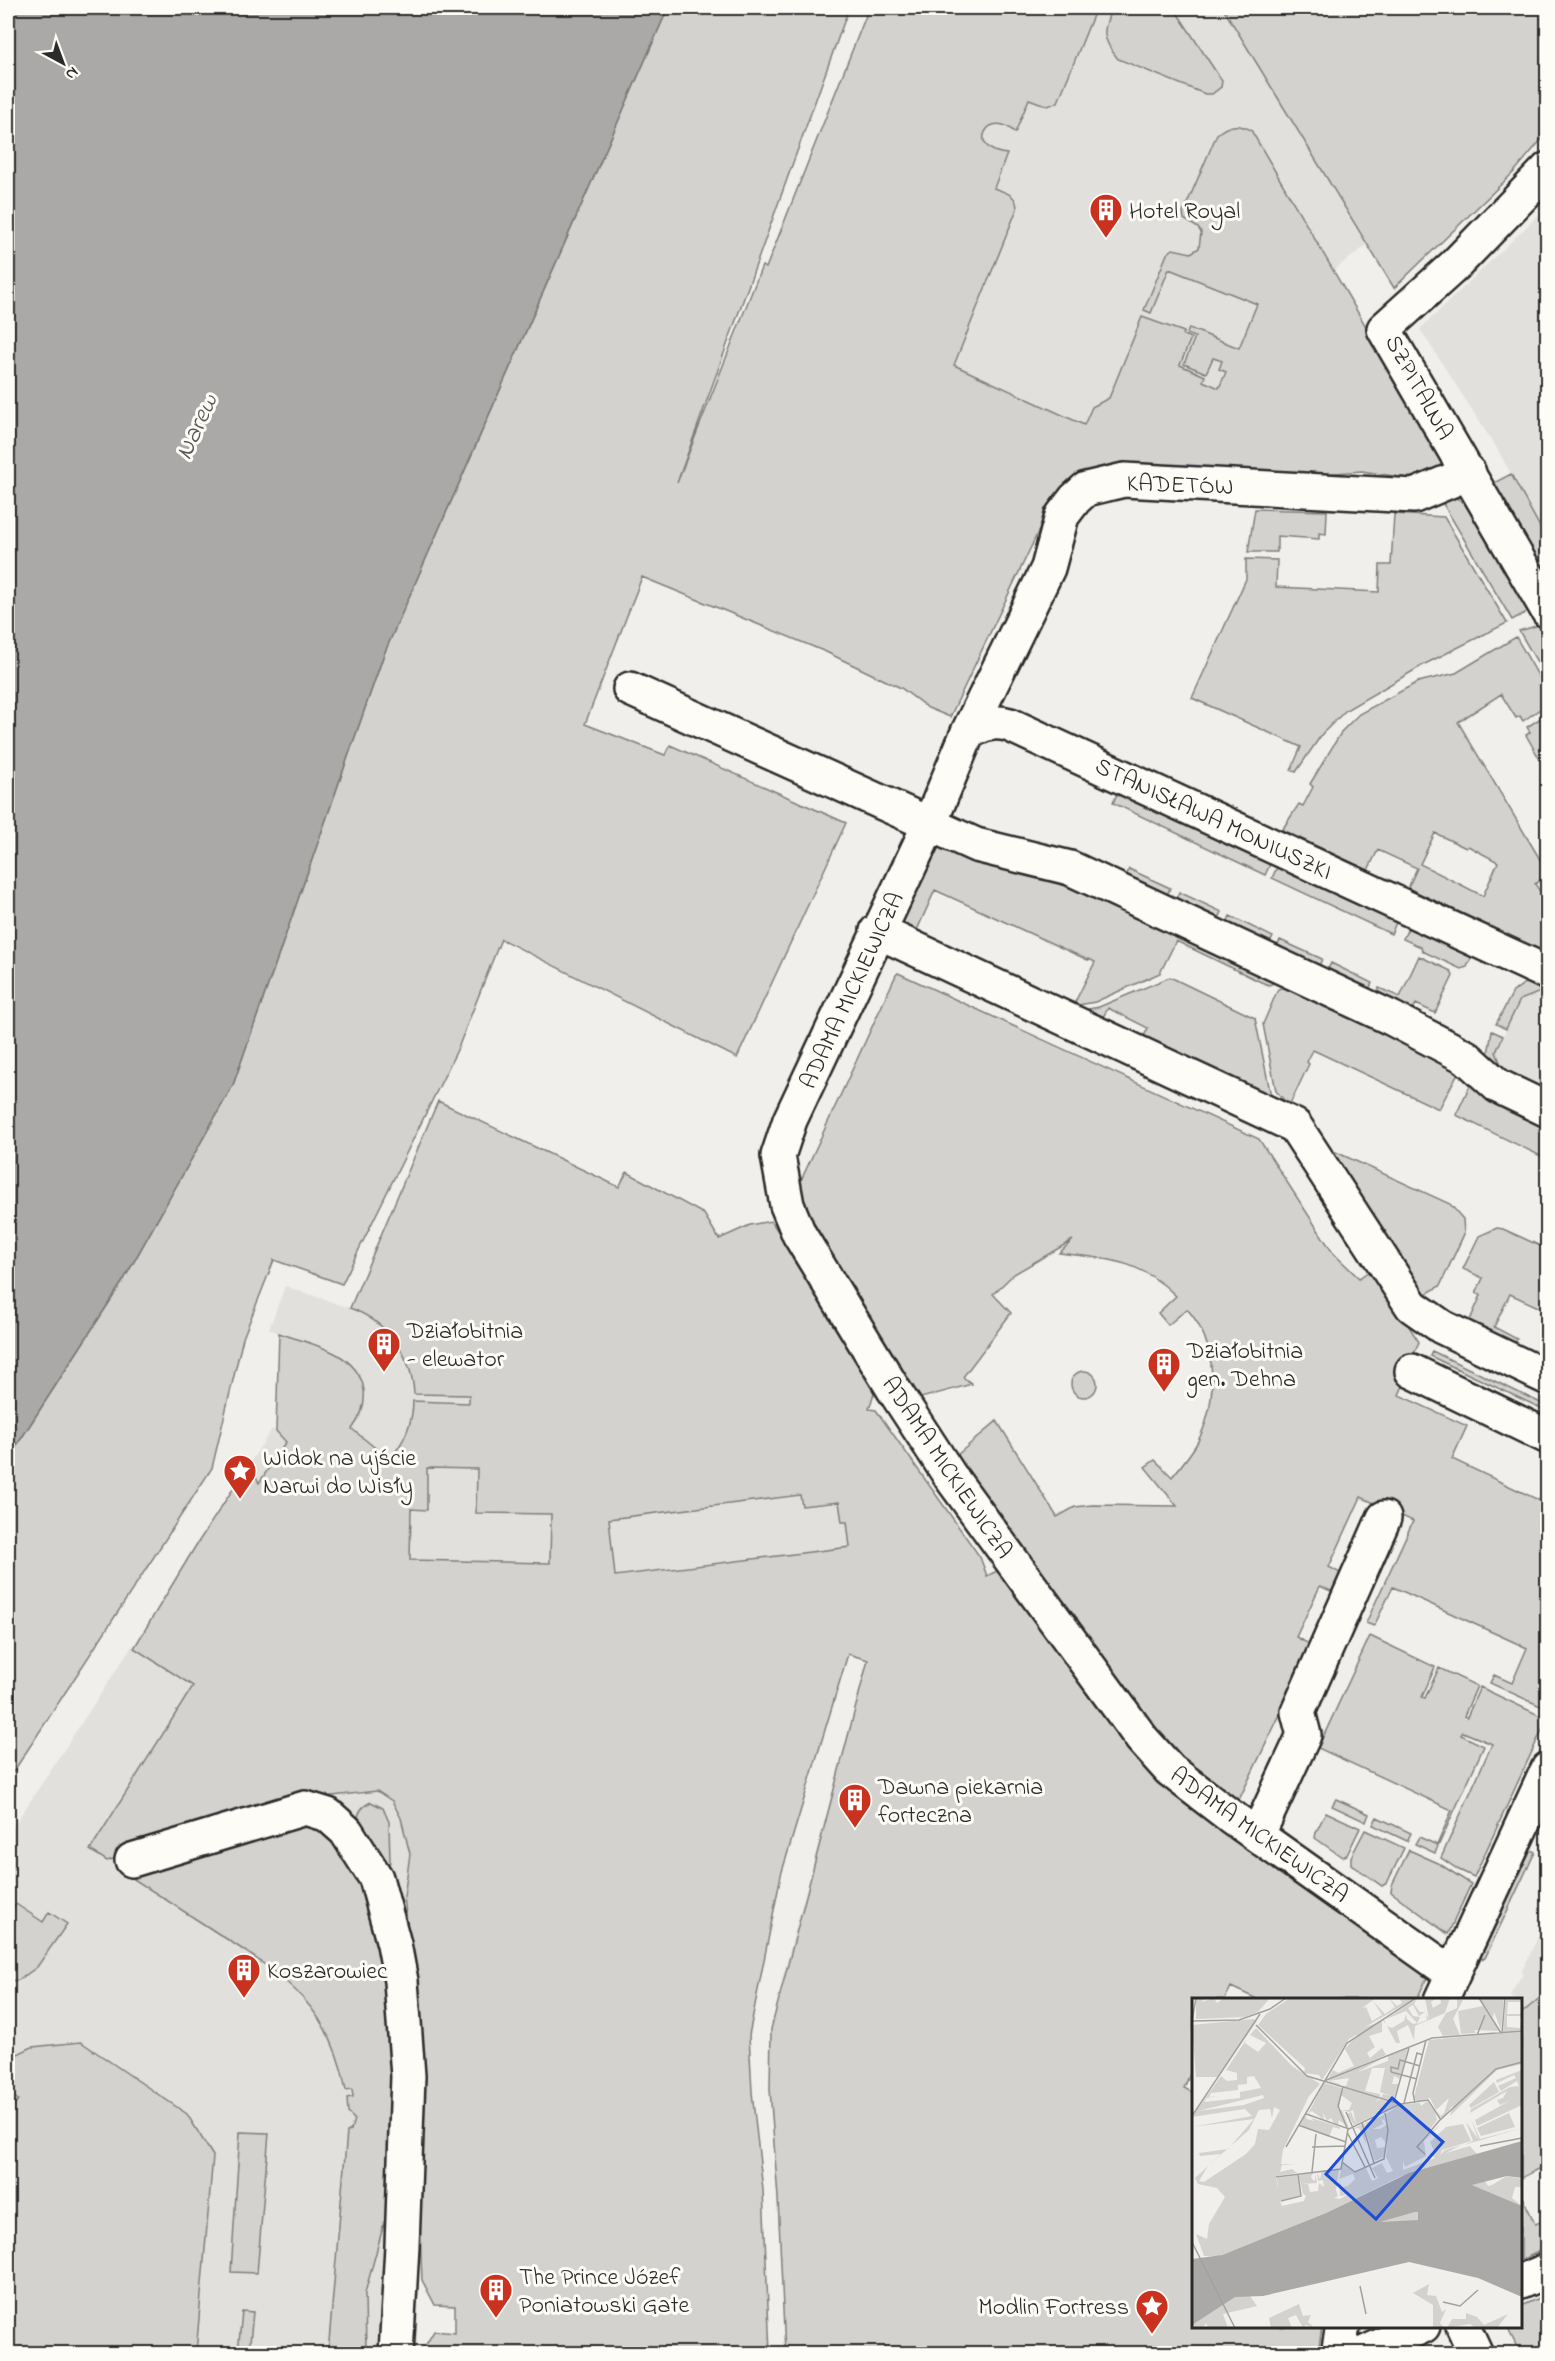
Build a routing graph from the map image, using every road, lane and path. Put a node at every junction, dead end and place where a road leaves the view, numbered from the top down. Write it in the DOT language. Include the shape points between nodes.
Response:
graph roads {
  1 [pos="1548,169"];
  2 [pos="1469,473"];
  3 [pos="1548,611"];
  4 [pos="630,689"];
  5 [pos="968,732"];
  6 [pos="930,823"];
  7 [pos="877,931"];
  8 [pos="1548,973"];
  9 [pos="1548,1110"];
  10 [pos="1412,1371"];
  11 [pos="1548,1378"];
  12 [pos="1548,1437"];
  13 [pos="1384,1518"];
  14 [pos="1548,1769"];
  15 [pos="1258,1834"];
  16 [pos="132,1860"];
  17 [pos="1447,1987"];
  18 [pos="1548,2270"];
  19 [pos="1522,2282"];
  20 [pos="1343,2328"];
  21 [pos="1419,2328"];
  22 [pos="1464,2328"];
  23 [pos="396,2354"];
  24 [pos="1338,2354"];
  25 [pos="1363,2354"];
  26 [pos="1476,2354"];
  1 -- 2 [label="street, SZPITALNA" via="1455,265 1384,329"];
  2 -- 3 [label="street, SZPITALNA"];
  2 -- 5 [label="street, KADETÓW" via="1414,496 1124,480 1086,489 1062,516 1048,568"];
  4 -- 6 [label="street"];
  5 -- 6 [label="street"];
  5 -- 8 [label="street, STANISŁAWA MONIUSZKI" via="989,722 1010,725"];
  6 -- 7 [label="street, ADAMA MICKIEWICZA"];
  6 -- 9 [label="street" via="976,845 1070,867 1391,1018 1466,1057 1498,1086"];
  7 -- 11 [label="street" via="1295,1126 1412,1306 1442,1327"];
  7 -- 15 [label="street, ADAMA MICKIEWICZA" via="790,1120 778,1156 787,1204 799,1234 950,1476 1142,1739 1170,1770"];
  10 -- 12 [label="street"];
  13 -- 15 [label="street" via="1298,1712 1304,1735"];
  14 -- 17 [label="street"];
  15 -- 17 [label="street, ADAMA MICKIEWICZA"];
  16 -- 23 [label="street" via="305,1808 328,1815 346,1831 376,1878 401,1981 408,2076"];
  18 -- 19 [label="street"];
  20 -- 24 [label="street"];
  21 -- 25 [label="street"];
  22 -- 26 [label="street"];
}
